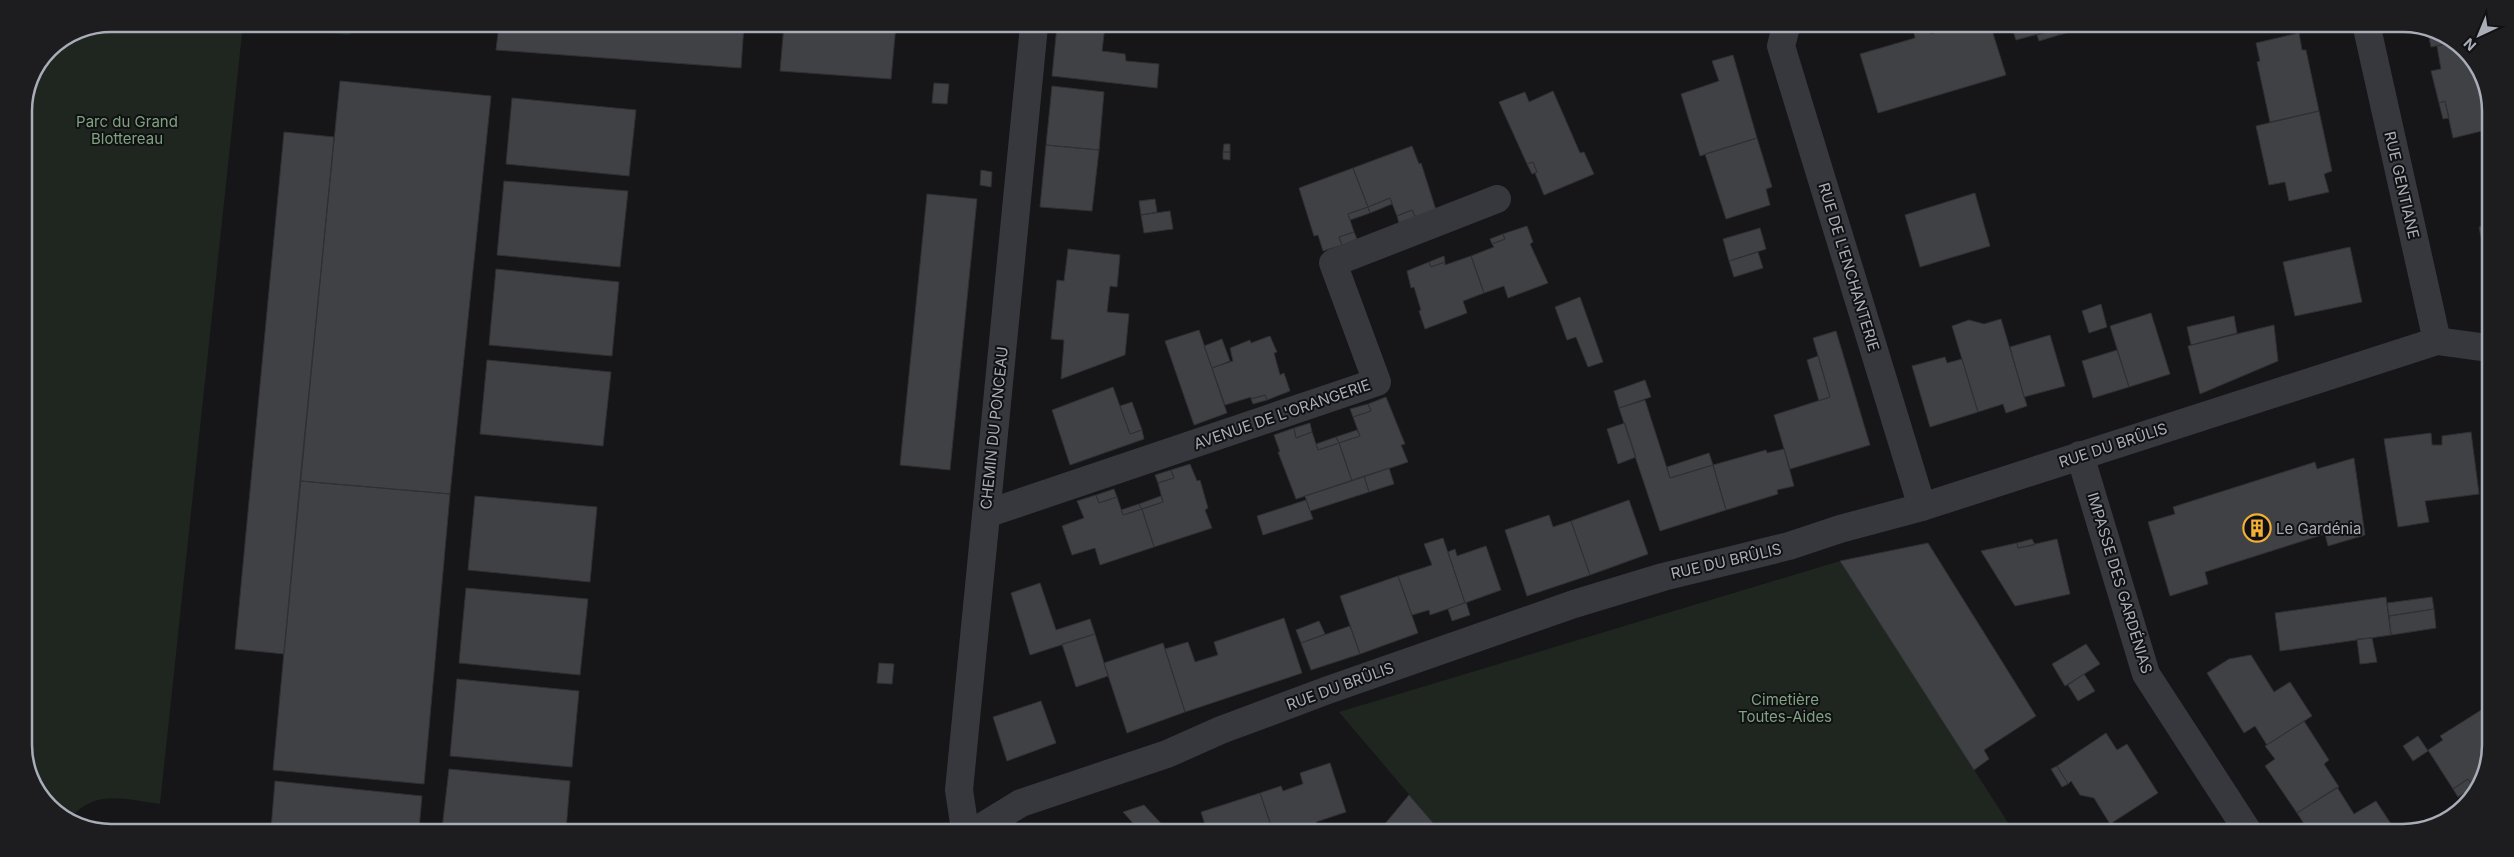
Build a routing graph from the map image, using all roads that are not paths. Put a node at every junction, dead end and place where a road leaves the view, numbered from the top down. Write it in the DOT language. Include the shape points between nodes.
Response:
graph roads {
  1 [pos="1033,33"];
  2 [pos="1784,33"];
  3 [pos="2368,33"];
  4 [pos="1497,199"];
  5 [pos="2437,341"];
  6 [pos="2481,347"];
  7 [pos="2080,455"];
  8 [pos="1922,507"];
  9 [pos="986,514"];
  10 [pos="964,824"];
  11 [pos="987,824"];
  12 [pos="2243,824"];
  1 -- 9 [label="street, CHEMIN DU PONCEAU"];
  2 -- 8 [label="street, RUE DE L'ENCHANTERIE" via="1781,46"];
  3 -- 5 [label="street, RUE GENTIANE"];
  4 -- 9 [label="street, AVENUE DE L'ORANGERIE" via="1333,263 1377,382"];
  5 -- 6 [label="street, RUE DU BRÛLIS"];
  5 -- 7 [label="street, RUE DU BRÛLIS"];
  7 -- 8 [label="street, RUE DU BRÛLIS"];
  7 -- 12 [label="street, IMPASSE DES GARDÉNIAS" via="2146,674"];
  8 -- 11 [label="street, RUE DU BRÛLIS" via="1789,546 1663,576 1574,604 1328,690 1220,730 1168,754 1021,803"];
  9 -- 10 [label="street, CHEMIN DU PONCEAU" via="959,790"];
}
